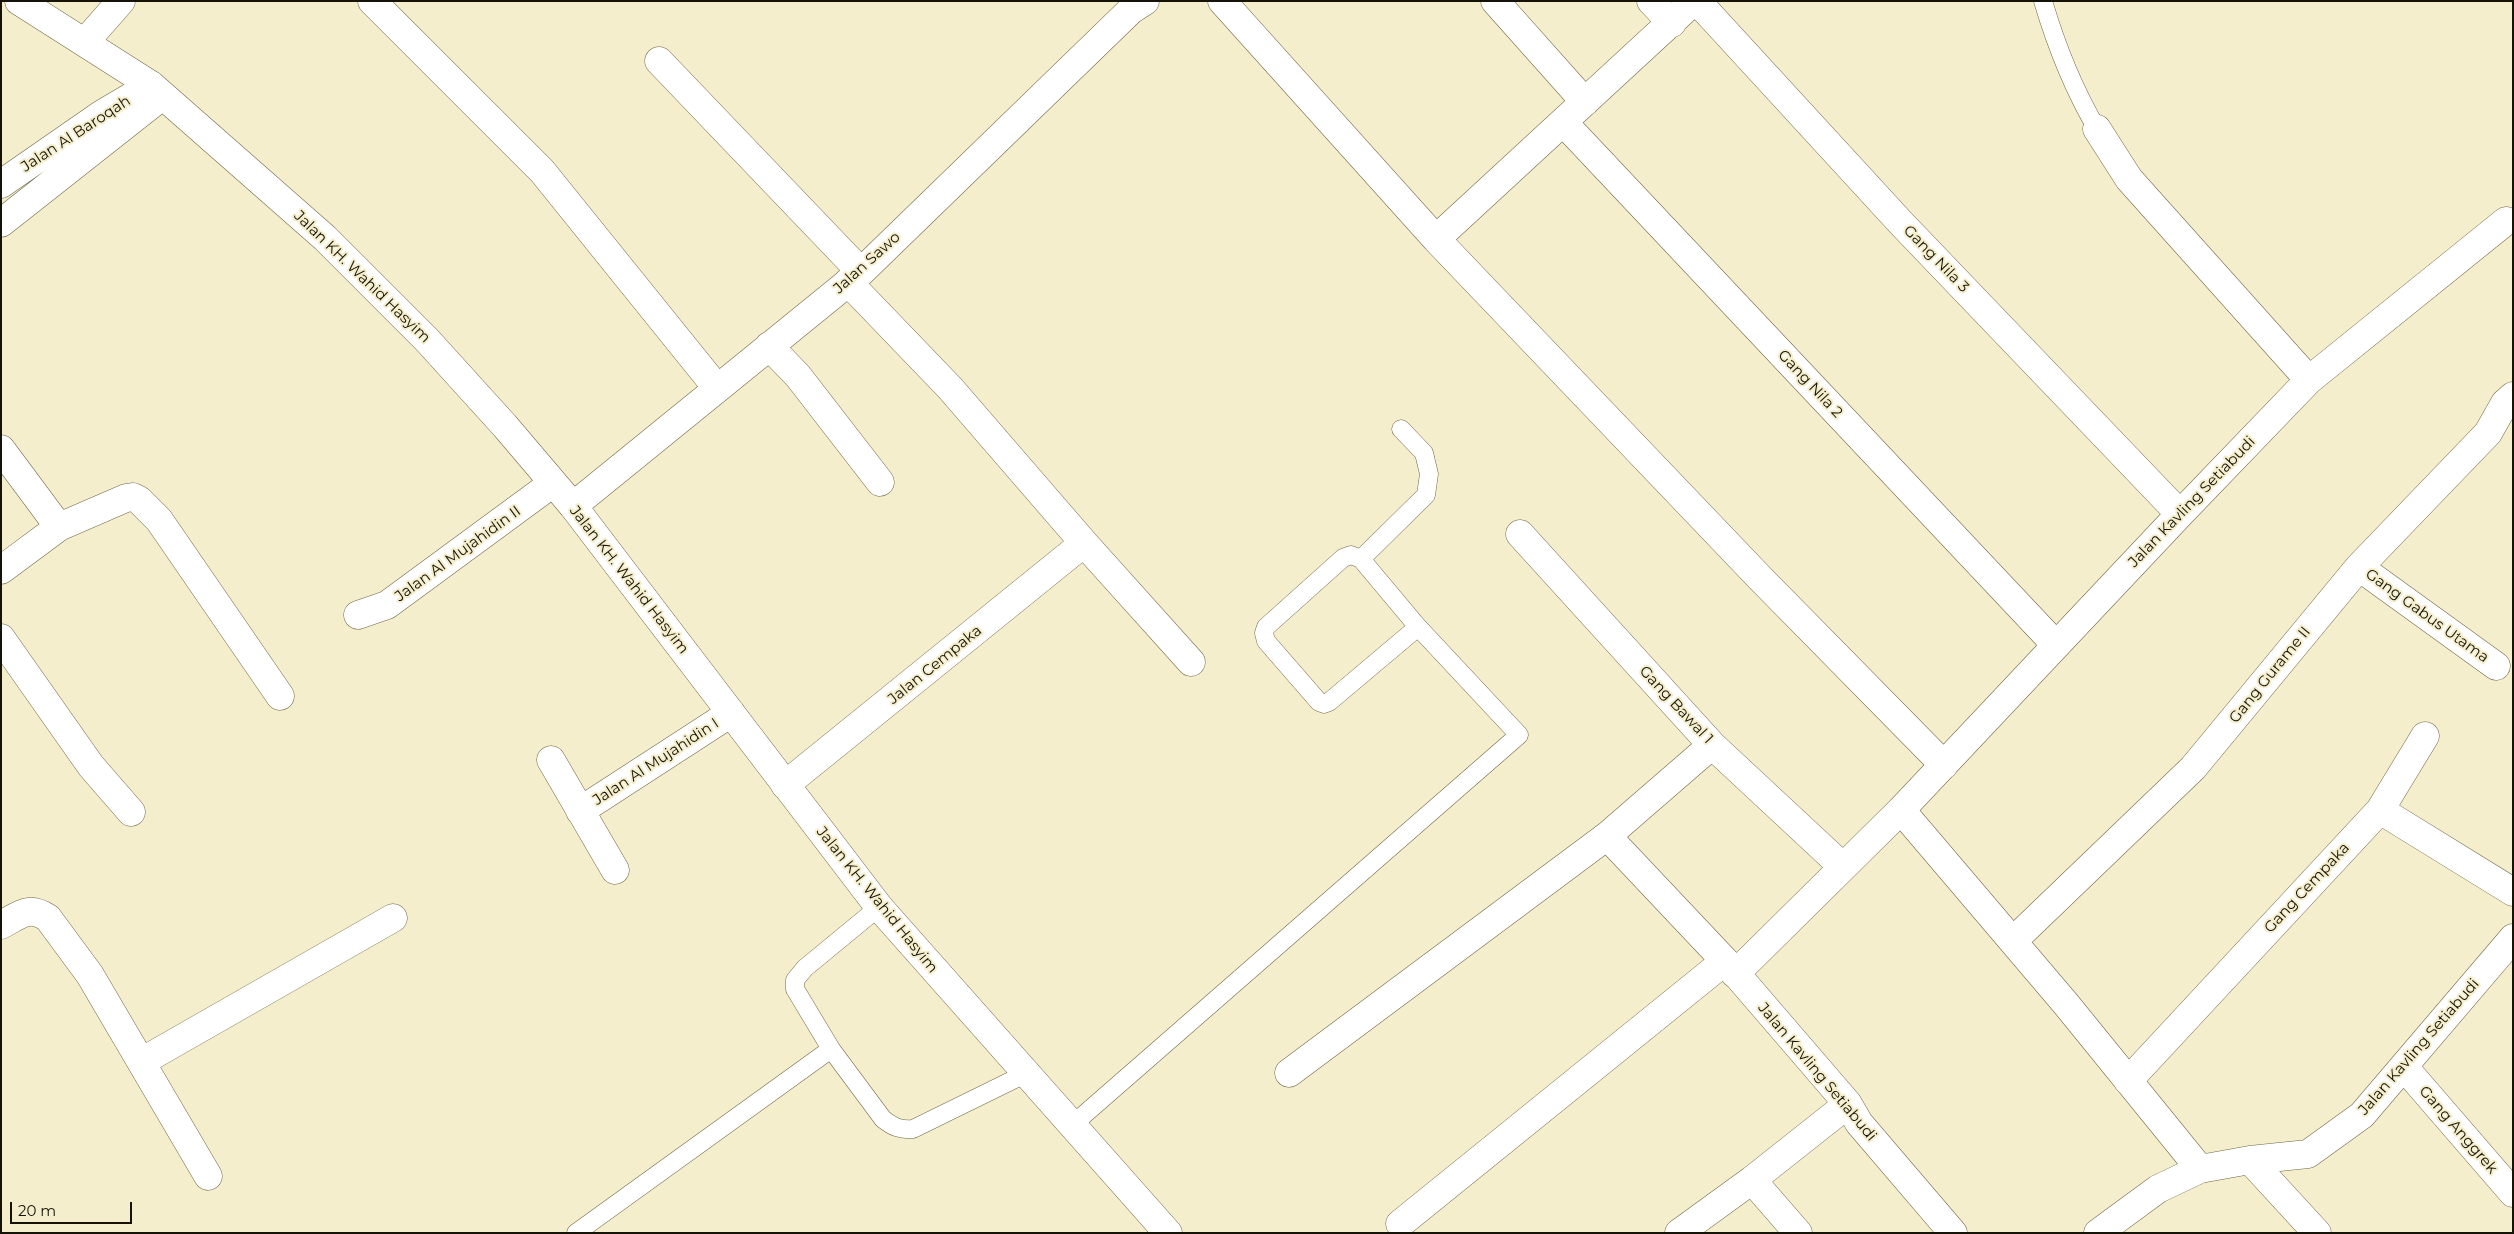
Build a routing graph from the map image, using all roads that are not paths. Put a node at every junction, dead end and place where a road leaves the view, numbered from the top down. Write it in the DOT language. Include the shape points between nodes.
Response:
graph roads {
  1 [pos="19,1"];
  2 [pos="121,1"];
  3 [pos="372,1"];
  4 [pos="1222,1"];
  5 [pos="1495,1"];
  6 [pos="1651,1"];
  7 [pos="1695,1"];
  8 [pos="2043,1"];
  9 [pos="1134,4"];
  10 [pos="1672,23"];
  11 [pos="85,42"];
  12 [pos="659,61"];
  13 [pos="156,91"];
  14 [pos="1585,102"];
  15 [pos="2092,120"];
  16 [pos="1564,122"];
  17 [pos="1,184"];
  18 [pos="2506,221"];
  19 [pos="1,223"];
  20 [pos="1436,239"];
  21 [pos="855,277"];
  22 [pos="769,346"];
  23 [pos="2309,380"];
  24 [pos="717,388"];
  25 [pos="2513,396"];
  26 [pos="1402,430"];
  27 [pos="1,449"];
  28 [pos="880,482"];
  29 [pos="553,483"];
  30 [pos="573,506"];
  31 [pos="2180,514"];
  32 [pos="59,527"];
  33 [pos="1520,534"];
  34 [pos="1084,543"];
  35 [pos="1361,559"];
  36 [pos="2358,567"];
  37 [pos="1,570"];
  38 [pos="358,615"];
  39 [pos="1418,627"];
  40 [pos="1,638"];
  41 [pos="2056,645"];
  42 [pos="1191,662"];
  43 [pos="2496,666"];
  44 [pos="280,696"];
  45 [pos="731,713"];
  46 [pos="2426,736"];
  47 [pos="1712,745"];
  48 [pos="551,760"];
  49 [pos="1944,765"];
  50 [pos="785,785"];
  51 [pos="1901,810"];
  52 [pos="2380,810"];
  53 [pos="580,811"];
  54 [pos="131,812"];
  55 [pos="1607,836"];
  56 [pos="1843,867"];
  57 [pos="614,870"];
  58 [pos="2513,892"];
  59 [pos="879,907"];
  60 [pos="393,918"];
  61 [pos="1,925"];
  62 [pos="2013,941"];
  63 [pos="2511,943"];
  64 [pos="1730,968"];
  65 [pos="831,1049"];
  66 [pos="141,1062"];
  67 [pos="2404,1067"];
  68 [pos="1289,1073"];
  69 [pos="1025,1074"];
  70 [pos="2128,1081"];
  71 [pos="1848,1104"];
  72 [pos="1071,1126"];
  73 [pos="2250,1160"];
  74 [pos="2200,1168"];
  75 [pos="208,1176"];
  76 [pos="1752,1180"];
  77 [pos="2513,1193"];
  78 [pos="1400,1224"];
  79 [pos="576,1233"];
  80 [pos="1168,1233"];
  81 [pos="1679,1233"];
  82 [pos="1798,1233"];
  83 [pos="1953,1233"];
  84 [pos="2098,1233"];
  85 [pos="2317,1233"];
  1 -- 11 [label="street, Jalan KH. Wahid Hasyim"];
  2 -- 11 [label="street"];
  3 -- 24 [label="street" via="542,171"];
  4 -- 20 [label="street"];
  5 -- 14 [label="street"];
  6 -- 10 [label="street"];
  7 -- 10 [label="street"];
  7 -- 31 [label="street, Gang Nila 3"];
  8 -- 15 [label="lane" via="2052,31"];
  9 -- 21 [label="street, Jalan Sawo"];
  10 -- 14 [label="street"];
  11 -- 13 [label="street, Jalan KH. Wahid Hasyim"];
  12 -- 21 [label="street"];
  13 -- 17 [label="street, Jalan Al Baroqah" via="102,114"];
  13 -- 19 [label="street"];
  13 -- 29 [label="street, Jalan KH. Wahid Hasyim" via="326,238 427,340"];
  14 -- 16 [label="street"];
  15 -- 23 [label="street" via="2129,179"];
  16 -- 20 [label="street"];
  16 -- 41 [label="street, Gang Nila 2"];
  18 -- 23 [label="street, Jalan Kavling Setiabudi"];
  20 -- 49 [label="street"];
  21 -- 22 [label="street, Jalan Sawo"];
  21 -- 34 [label="street"];
  22 -- 24 [label="street, Jalan Sawo"];
  22 -- 28 [label="street" via="798,376"];
  23 -- 31 [label="street, Jalan Kavling Setiabudi"];
  24 -- 30 [label="street, Jalan Sawo"];
  25 -- 36 [label="street, Gang Gurame II" via="2505,403 2488,433"];
  26 -- 35 [label="lane" via="1424,453 1429,474 1426,495"];
  27 -- 32 [label="street"];
  29 -- 30 [label="street, Jalan KH. Wahid Hasyim"];
  29 -- 38 [label="street, Jalan Al Mujahidin II" via="387,605"];
  30 -- 45 [label="street, Jalan KH. Wahid Hasyim"];
  31 -- 41 [label="street, Jalan Kavling Setiabudi"];
  32 -- 37 [label="street"];
  32 -- 44 [label="street" via="126,498 139,500 180,548"];
  33 -- 47 [label="street, Gang Bawal 1"];
  34 -- 42 [label="street"];
  34 -- 50 [label="street, Jalan Cempaka"];
  35 -- 39 [label="lane"];
  35 -- 39 [label="lane" via="1352,555 1343,558 1266,627 1266,641 1324,704"];
  36 -- 43 [label="street, Gang Gabus Utama"];
  36 -- 62 [label="street, Gang Gurame II" via="2193,768"];
  39 -- 72 [label="lane" via="1519,735"];
  40 -- 54 [label="street" via="92,766"];
  41 -- 49 [label="street, Jalan Kavling Setiabudi"];
  45 -- 50 [label="street, Jalan KH. Wahid Hasyim"];
  45 -- 53 [label="street, Jalan Al Mujahidin I"];
  46 -- 52 [label="street, Gang Cempaka"];
  47 -- 55 [label="street"];
  47 -- 56 [label="street, Gang Bawal 1"];
  48 -- 53 [label="street, Jalan Al Mujahidin I"];
  49 -- 51 [label="street, Jalan Kavling Setiabudi"];
  50 -- 59 [label="street, Jalan KH. Wahid Hasyim"];
  51 -- 56 [label="street, Jalan Kavling Setiabudi"];
  51 -- 62 [label="street"];
  52 -- 58 [label="street"];
  52 -- 70 [label="street, Gang Cempaka"];
  53 -- 57 [label="street, Jalan Al Mujahidin I"];
  55 -- 64 [label="street"];
  55 -- 68 [label="street"];
  56 -- 64 [label="street, Jalan Kavling Setiabudi"];
  59 -- 65 [label="lane" via="795,980 795,990"];
  59 -- 69 [label="street, Jalan KH. Wahid Hasyim"];
  60 -- 66 [label="street"];
  61 -- 66 [label="street" via="28,911 39,912 48,918 90,975"];
  62 -- 70 [label="street"];
  63 -- 67 [label="street, Jalan Kavling Setiabudi"];
  64 -- 71 [label="street, Jalan Kavling Setiabudi"];
  64 -- 78 [label="street"];
  65 -- 69 [label="lane" via="883,1119 902,1130 913,1129"];
  65 -- 79 [label="lane"];
  66 -- 75 [label="street"];
  67 -- 73 [label="street, Jalan Kavling Setiabudi" via="2362,1115 2308,1154"];
  67 -- 77 [label="street, Gang Anggrek"];
  69 -- 72 [label="street, Jalan KH. Wahid Hasyim"];
  70 -- 74 [label="street"];
  71 -- 76 [label="street"];
  71 -- 83 [label="street, Jalan Kavling Setiabudi" via="1859,1123"];
  72 -- 80 [label="street, Jalan KH. Wahid Hasyim"];
  73 -- 74 [label="street, Jalan Kavling Setiabudi"];
  73 -- 85 [label="street"];
  74 -- 84 [label="street, Jalan Kavling Setiabudi" via="2158,1189"];
  76 -- 81 [label="street"];
  76 -- 82 [label="street"];
}
